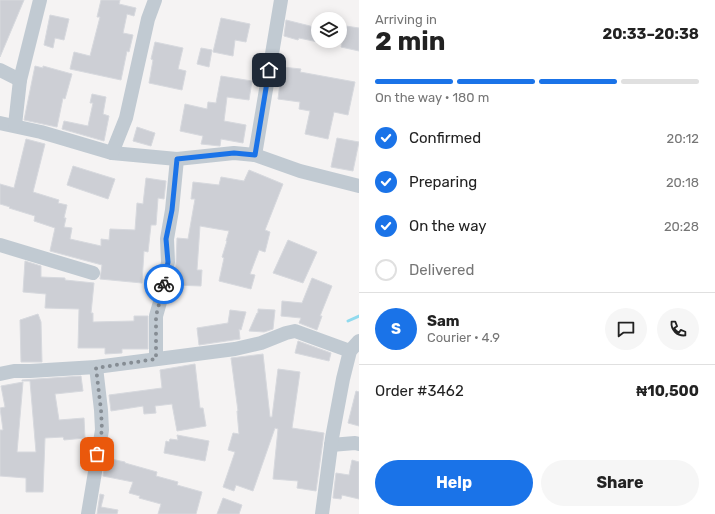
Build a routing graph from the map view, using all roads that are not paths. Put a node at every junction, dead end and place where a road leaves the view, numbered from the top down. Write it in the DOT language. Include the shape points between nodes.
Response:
graph roads {
  1 [pos="40,0"];
  2 [pos="155,0"];
  3 [pos="281,0"];
  4 [pos="0,70"];
  5 [pos="20,80"];
  6 [pos="0,123"];
  7 [pos="15,125"];
  8 [pos="112,153"];
  9 [pos="255,155"];
  10 [pos="177,159"];
  11 [pos="359,186"];
  12 [pos="0,245"];
  13 [pos="93,273"];
  14 [pos="354,346"];
  15 [pos="156,359"];
  16 [pos="96,368"];
  17 [pos="0,374"];
  18 [pos="359,444"];
  19 [pos="331,445"];
  20 [pos="88,514"];
  21 [pos="322,514"];
  1 -- 5 [label="street"];
  2 -- 8 [label="street" via="148,19 126,118"];
  3 -- 9 [label="street"];
  4 -- 5 [label="street"];
  5 -- 7 [label="street"];
  6 -- 7 [label="street"];
  7 -- 8 [label="street"];
  8 -- 10 [label="street"];
  9 -- 10 [label="street" via="234,153"];
  9 -- 11 [label="street" via="300,171"];
  10 -- 15 [label="street" via="166,239 168,262 156,316"];
  12 -- 13 [label="street"];
  14 -- 15 [label="street" via="295,331 235,349"];
  14 -- 19 [label="street" via="343,379"];
  15 -- 16 [label="street"];
  16 -- 17 [label="street" via="14,371"];
  16 -- 20 [label="street" via="102,430"];
  18 -- 19 [label="street"];
  19 -- 21 [label="street"];
}
